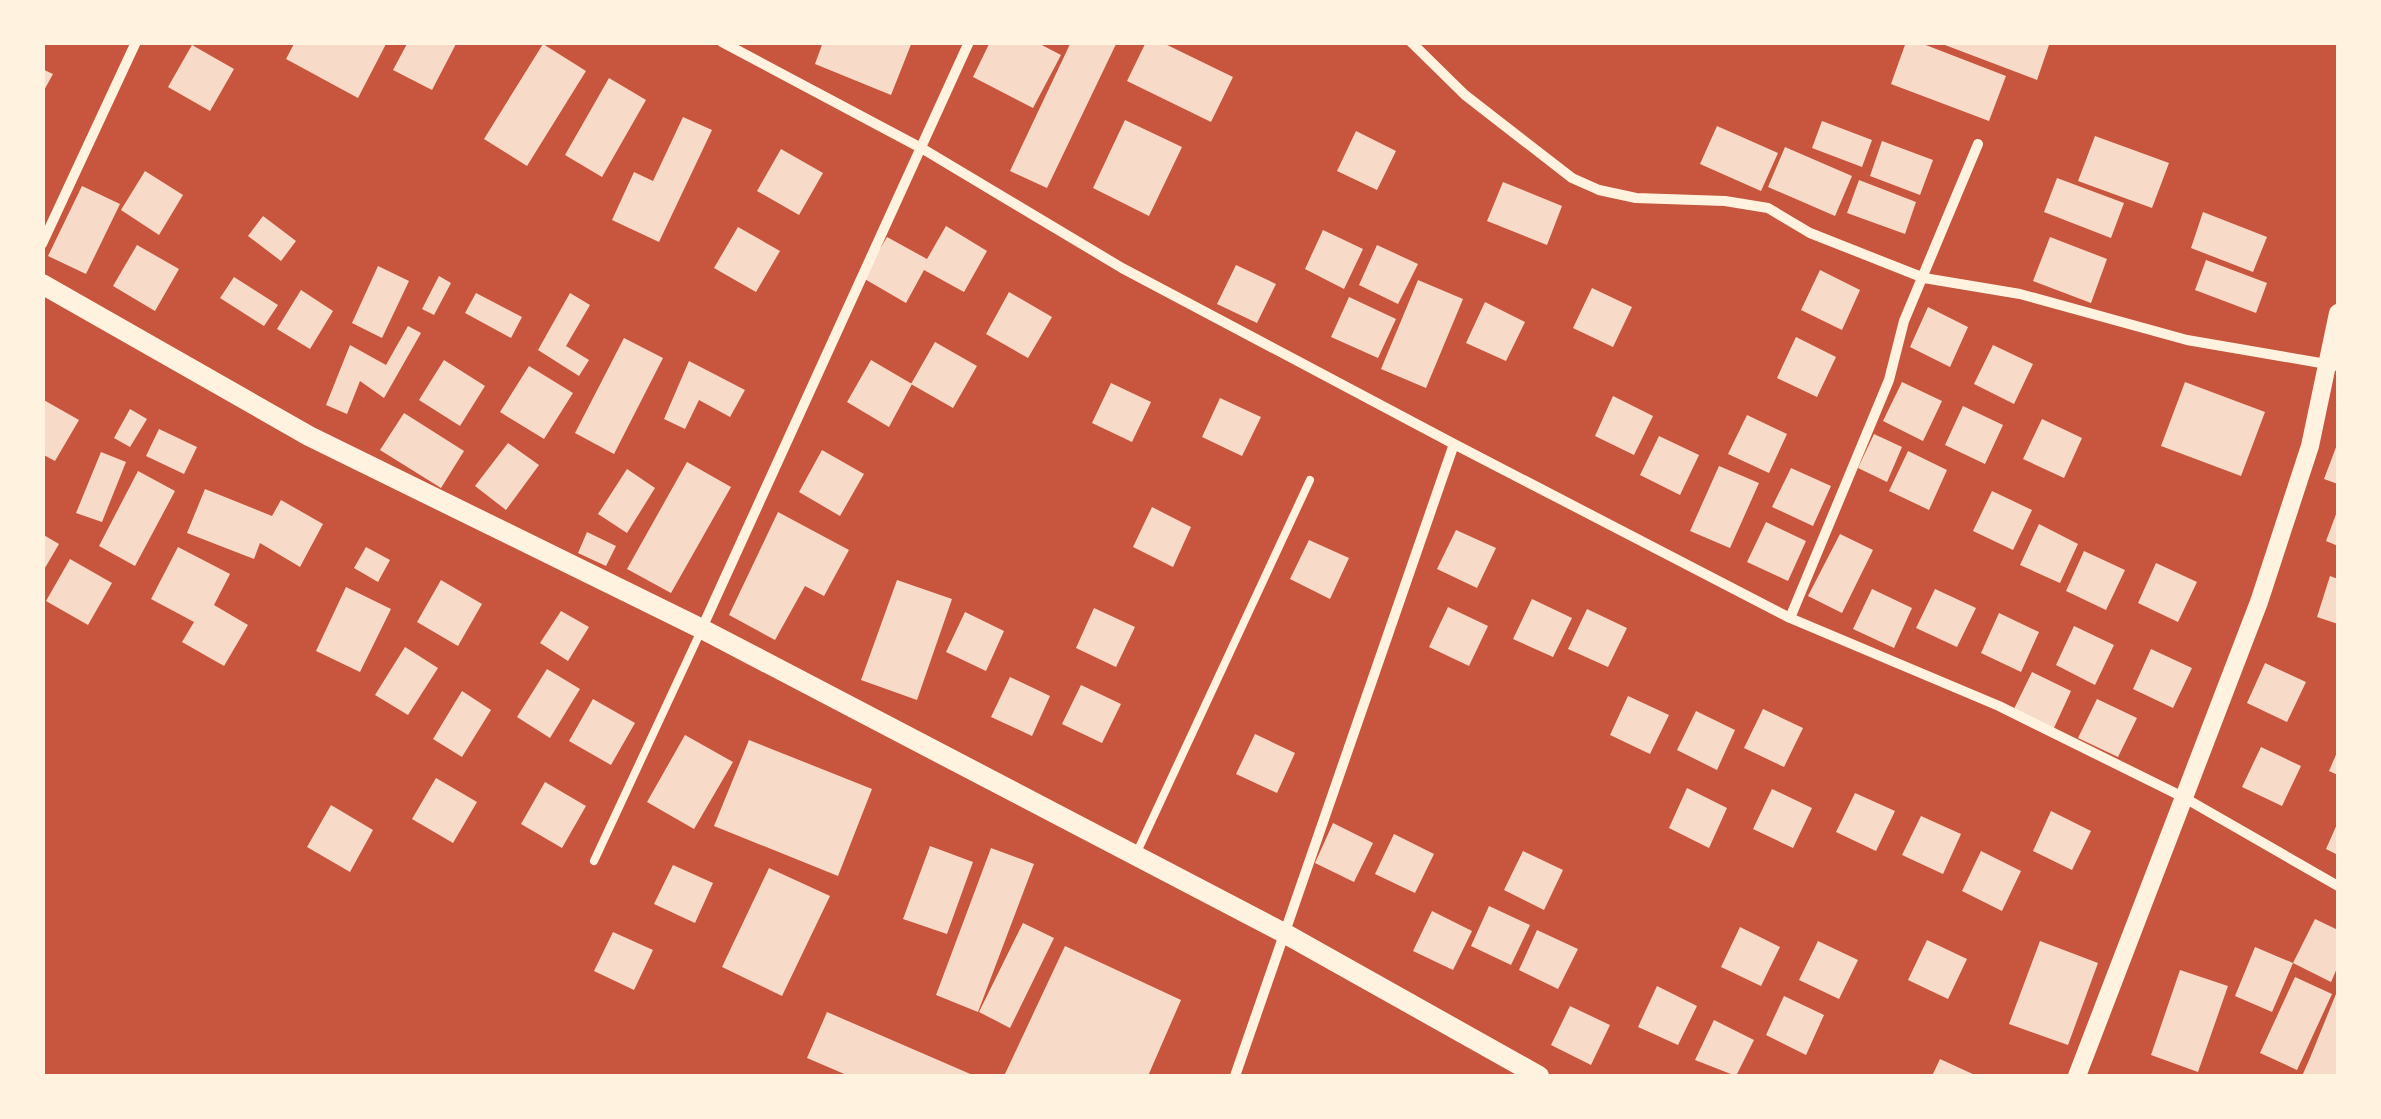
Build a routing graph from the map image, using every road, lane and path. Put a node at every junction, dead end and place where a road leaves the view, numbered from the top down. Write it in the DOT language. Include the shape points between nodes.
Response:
graph roads {
  1 [pos="136,42"];
  2 [pos="722,42"];
  3 [pos="969,42"];
  4 [pos="1410,42"];
  5 [pos="1978,144"];
  6 [pos="923,149"];
  7 [pos="42,244"];
  8 [pos="1924,278"];
  9 [pos="42,284"];
  10 [pos="2338,312"];
  11 [pos="2332,364"];
  12 [pos="1454,444"];
  13 [pos="1310,480"];
  14 [pos="1790,618"];
  15 [pos="702,628"];
  16 [pos="2183,796"];
  17 [pos="1136,856"];
  18 [pos="594,860"];
  19 [pos="2338,886"];
  20 [pos="1284,933"];
  21 [pos="1235,1076"];
  22 [pos="1539,1076"];
  23 [pos="2077,1076"];
  1 -- 7 [label="street"];
  2 -- 6 [label="street"];
  3 -- 6 [label="street"];
  4 -- 8 [label="street" via="1572,178 1636,198 1768,208"];
  5 -- 8 [label="street"];
  6 -- 12 [label="street" via="1122,268"];
  6 -- 15 [label="street"];
  8 -- 11 [label="street" via="2020,294 2187,340"];
  8 -- 14 [label="street"];
  9 -- 15 [label="main road" via="309,436"];
  10 -- 11 [label="street"];
  11 -- 16 [label="street" via="2241,652"];
  12 -- 14 [label="street"];
  12 -- 20 [label="street"];
  13 -- 17 [label="lane"];
  14 -- 16 [label="street" via="1999,706"];
  15 -- 17 [label="main road"];
  15 -- 18 [label="lane"];
  16 -- 19 [label="street"];
  16 -- 23 [label="street"];
  17 -- 20 [label="main road"];
  20 -- 21 [label="street"];
  20 -- 22 [label="main road"];
}
